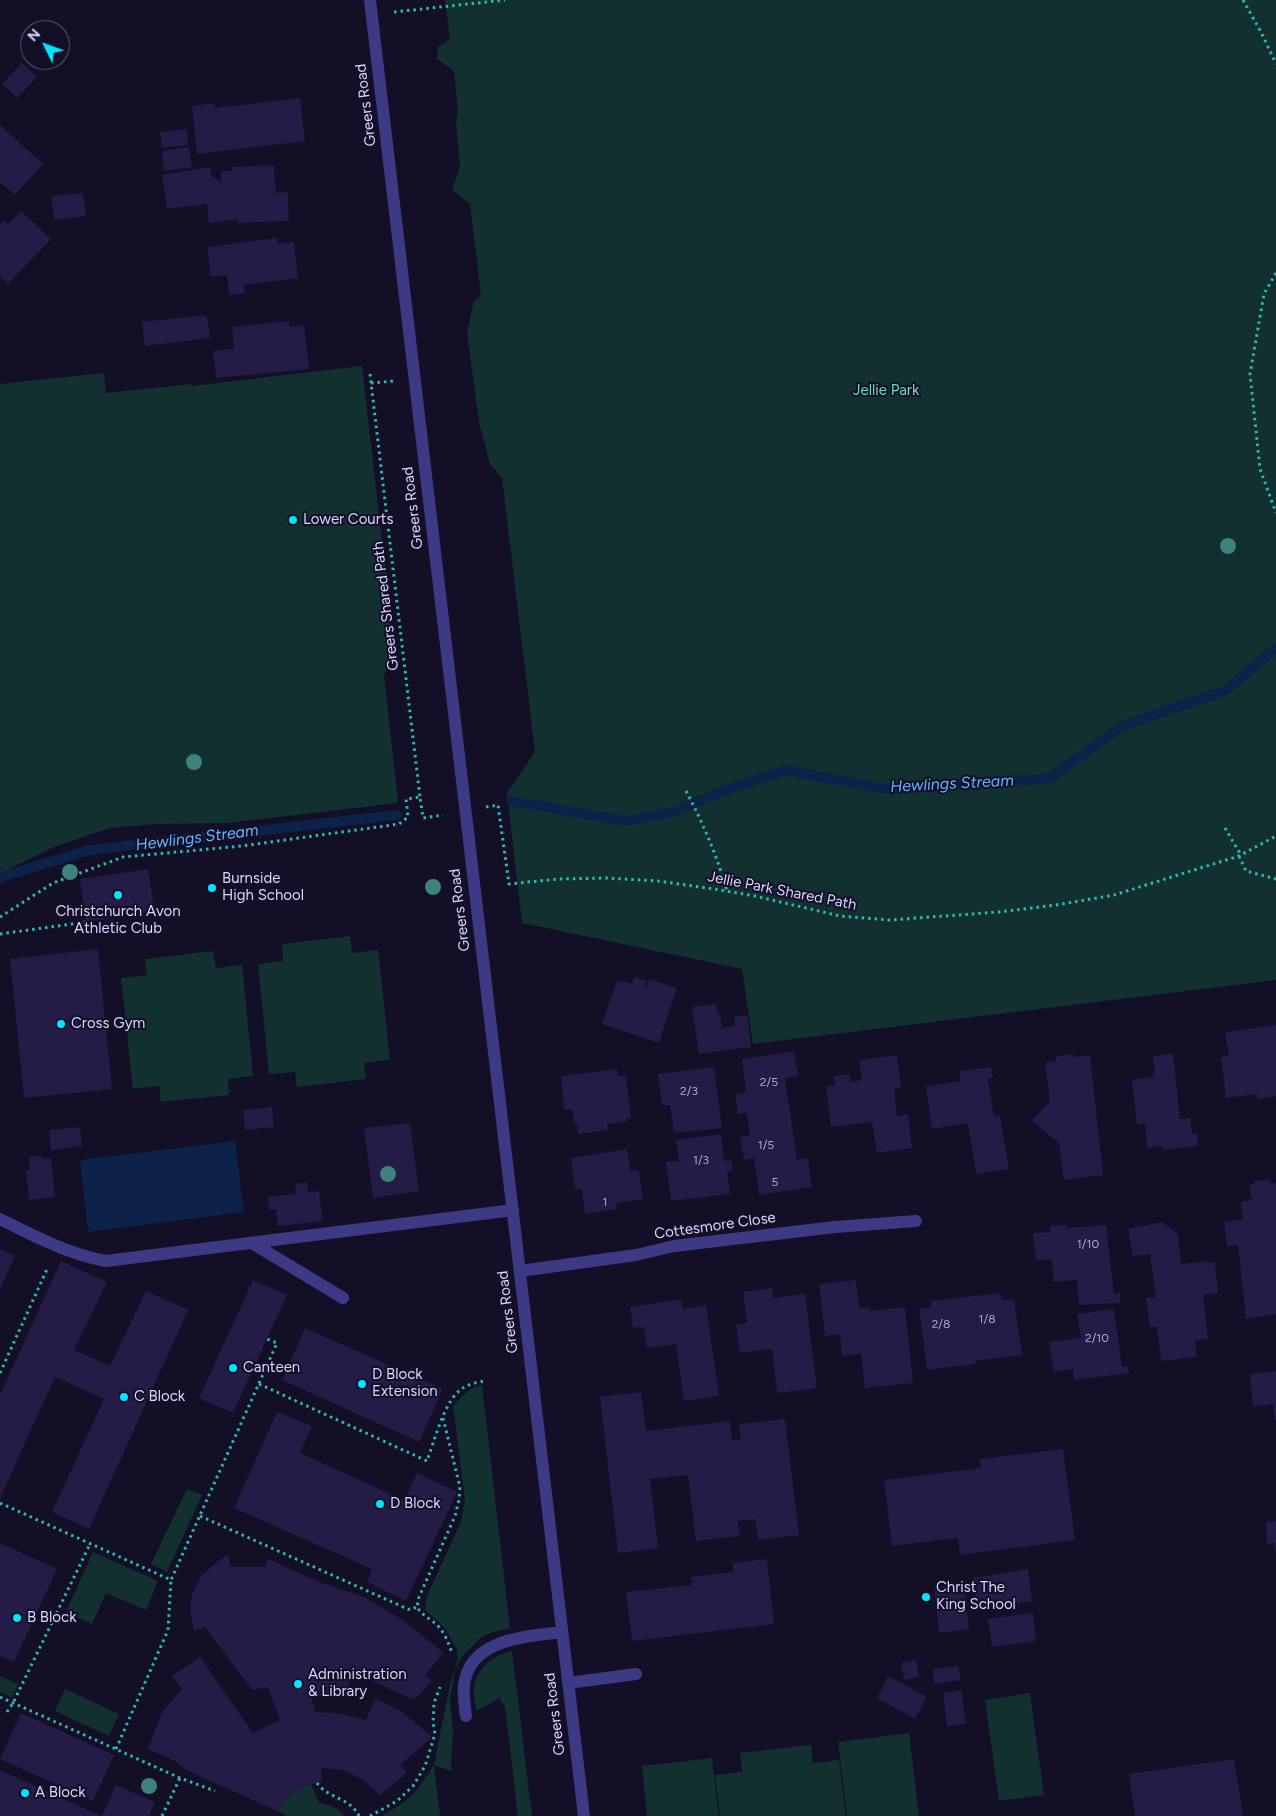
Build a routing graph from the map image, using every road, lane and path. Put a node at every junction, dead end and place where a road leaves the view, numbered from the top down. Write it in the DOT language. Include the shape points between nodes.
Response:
graph roads {
  1 [pos="370,0"];
  2 [pos="505,0"];
  3 [pos="1243,0"];
  4 [pos="372,15"];
  5 [pos="1276,64"];
  6 [pos="1276,273"];
  7 [pos="370,374"];
  8 [pos="380,382"];
  9 [pos="371,384"];
  10 [pos="1276,513"];
  11 [pos="686,791"];
  12 [pos="420,797"];
  13 [pos="492,806"];
  14 [pos="440,816"];
  15 [pos="1224,828"];
  16 [pos="1276,836"];
  17 [pos="1240,856"];
  18 [pos="1276,879"];
  19 [pos="727,891"];
  20 [pos="0,917"];
  21 [pos="86,922"];
  22 [pos="0,934"];
  23 [pos="513,1210"];
  24 [pos="0,1219"];
  25 [pos="916,1221"];
  26 [pos="252,1243"];
  27 [pos="57,1247"];
  28 [pos="520,1271"];
  29 [pos="343,1298"];
  30 [pos="267,1339"];
  31 [pos="0,1373"];
  32 [pos="486,1381"];
  33 [pos="259,1384"];
  34 [pos="443,1418"];
  35 [pos="0,1503"];
  36 [pos="200,1516"];
  37 [pos="90,1544"];
  38 [pos="171,1580"];
  39 [pos="417,1607"];
  40 [pos="562,1632"];
  41 [pos="451,1659"];
  42 [pos="636,1674"];
  43 [pos="443,1679"];
  44 [pos="568,1683"];
  45 [pos="0,1697"];
  46 [pos="13,1703"];
  47 [pos="6,1712"];
  48 [pos="466,1716"];
  49 [pos="116,1749"];
  50 [pos="180,1778"];
  51 [pos="317,1783"];
  52 [pos="215,1791"];
  53 [pos="162,1816"];
  54 [pos="359,1816"];
  55 [pos="370,1816"];
  56 [pos="584,1816"];
  1 -- 4 [label="street, Greers Road"];
  2 -- 4 [label="path"];
  3 -- 5 [label="path"];
  4 -- 23 [label="street, Greers Road"];
  6 -- 10 [label="path" via="1264,294 1250,374 1260,469"];
  7 -- 9 [label="path, Greers Shared Path"];
  8 -- 9 [label="path"];
  9 -- 12 [label="path, Greers Shared Path"];
  11 -- 19 [label="path" via="719,862"];
  12 -- 14 [label="path" via="423,818"];
  12 -- 20 [label="path" via="406,799 408,817 399,824 242,846 123,857 53,883"];
  13 -- 19 [label="path, Jellie Park Shared Path" via="498,805 508,884 607,878 658,881"];
  15 -- 17 [label="path"];
  16 -- 17 [label="path, Jellie Park Shared Path"];
  17 -- 18 [label="path" via="1246,871"];
  17 -- 19 [label="path, Jellie Park Shared Path" via="1114,895 999,912 889,920 840,916"];
  21 -- 22 [label="path"];
  23 -- 26 [label="street"];
  23 -- 28 [label="street, Greers Road"];
  24 -- 27 [label="street"];
  25 -- 28 [label="street, Cottesmore Close" via="674,1246 636,1255"];
  26 -- 27 [label="street" via="106,1261"];
  26 -- 29 [label="street"];
  27 -- 31 [label="path"];
  28 -- 40 [label="street, Greers Road"];
  30 -- 33 [label="path" via="277,1344"];
  32 -- 34 [label="path" via="462,1388"];
  33 -- 34 [label="path" via="427,1461"];
  33 -- 36 [label="path"];
  34 -- 39 [label="path" via="460,1487 459,1500"];
  35 -- 37 [label="path"];
  36 -- 38 [label="path"];
  36 -- 39 [label="path" via="410,1610"];
  37 -- 38 [label="path"];
  37 -- 46 [label="path"];
  38 -- 49 [label="path" via="168,1630"];
  39 -- 41 [label="path" via="422,1615 438,1626 447,1640"];
  40 -- 44 [label="street, Greers Road"];
  40 -- 48 [label="street" via="503,1642 485,1650 471,1665 464,1685"];
  42 -- 44 [label="street"];
  43 -- 55 [label="path" via="434,1703 435,1734 425,1766 413,1786 397,1801"];
  44 -- 56 [label="street, Greers Road"];
  45 -- 46 [label="path"];
  46 -- 47 [label="path"];
  46 -- 49 [label="path"];
  49 -- 50 [label="path"];
  50 -- 52 [label="path"];
  50 -- 53 [label="path"];
  51 -- 54 [label="path" via="321,1790 346,1802"];
}
